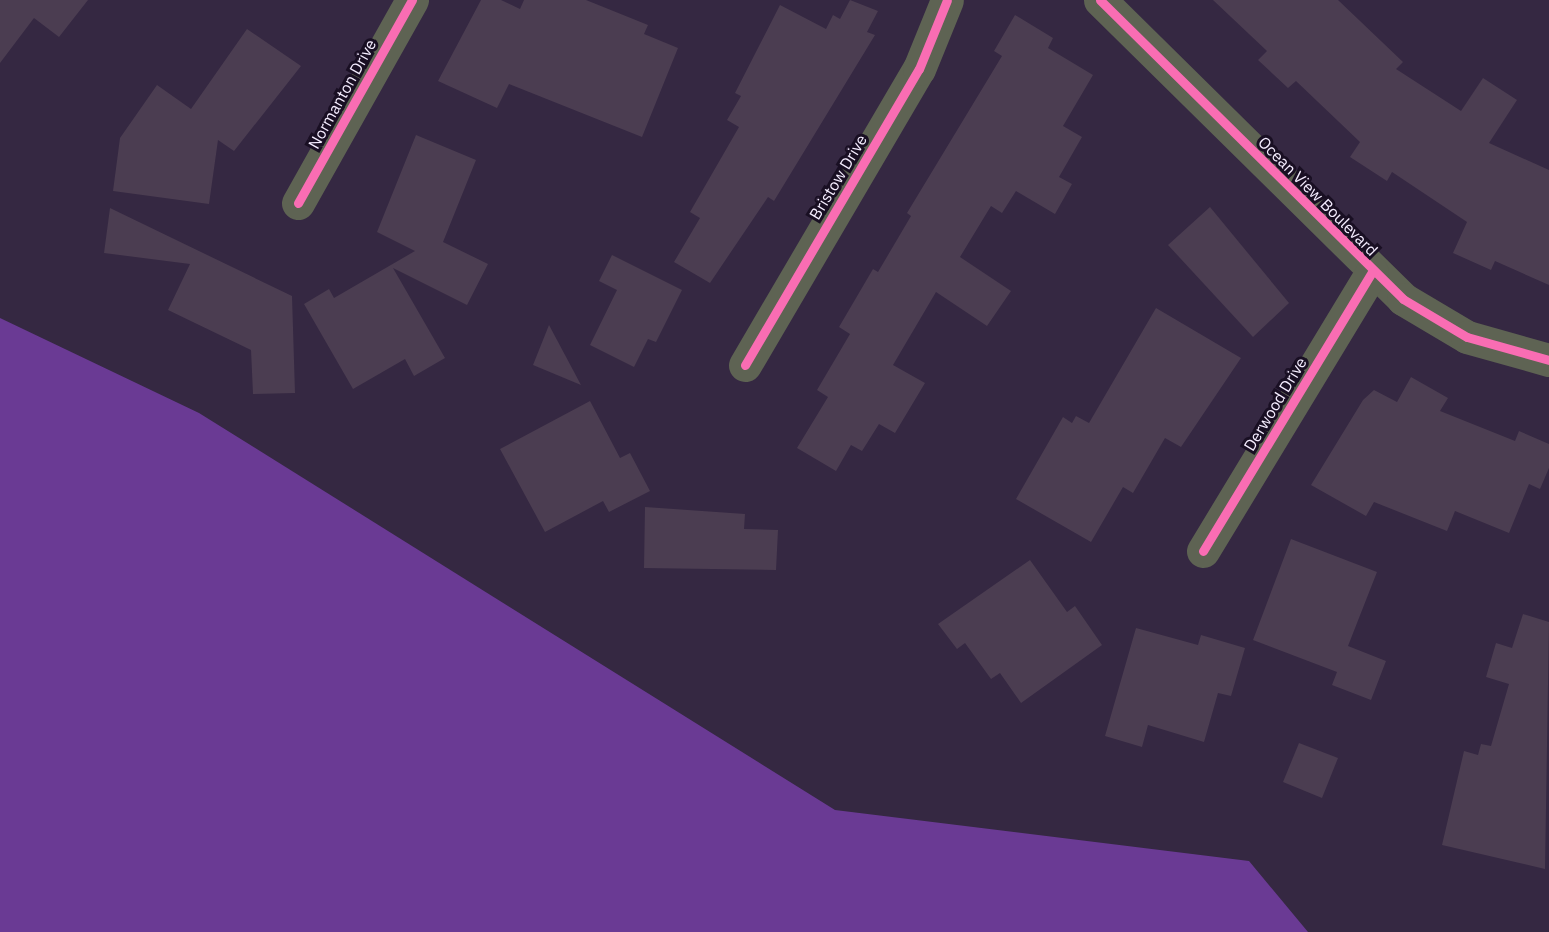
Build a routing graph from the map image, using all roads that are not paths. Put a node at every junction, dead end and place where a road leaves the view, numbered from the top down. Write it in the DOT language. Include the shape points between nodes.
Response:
graph roads {
  1 [pos="412,0"];
  2 [pos="947,0"];
  3 [pos="1100,0"];
  4 [pos="298,203"];
  5 [pos="1372,272"];
  6 [pos="1549,360"];
  7 [pos="745,365"];
  8 [pos="1203,551"];
  1 -- 4 [label="street, Normanton Drive"];
  2 -- 7 [label="street, Bristow Drive" via="919,69"];
  3 -- 5 [label="street, Ocean View Boulevard"];
  5 -- 6 [label="street, Ocean View Boulevard" via="1402,299 1456,332"];
  5 -- 8 [label="street, Derwood Drive"];
}
